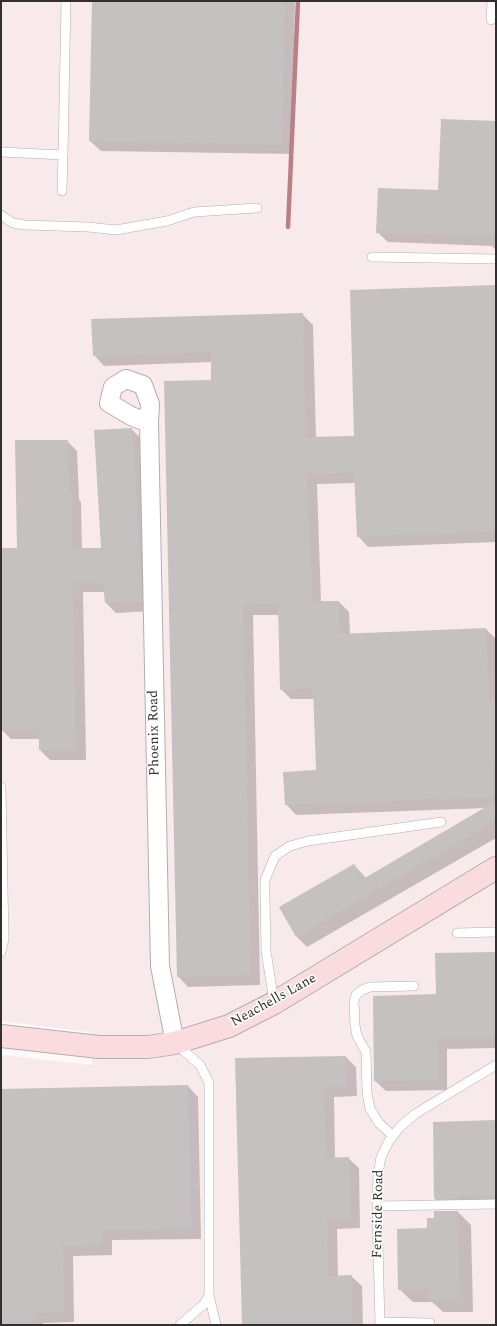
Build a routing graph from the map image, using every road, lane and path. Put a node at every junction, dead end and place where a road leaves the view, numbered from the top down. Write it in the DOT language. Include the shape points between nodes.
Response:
graph roads {
  1 [pos="66,1"];
  2 [pos="492,1"];
  3 [pos="491,20"];
  4 [pos="1,152"];
  5 [pos="62,155"];
  6 [pos="62,191"];
  7 [pos="257,208"];
  8 [pos="1,215"];
  9 [pos="372,257"];
  10 [pos="496,259"];
  11 [pos="148,423"];
  12 [pos="1,787"];
  13 [pos="441,822"];
  14 [pos="496,868"];
  15 [pos="496,932"];
  16 [pos="457,933"];
  17 [pos="1,952"];
  18 [pos="414,986"];
  19 [pos="274,1003"];
  20 [pos="1,1036"];
  21 [pos="175,1043"];
  22 [pos="495,1067"];
  23 [pos="393,1136"];
  24 [pos="496,1204"];
  25 [pos="377,1206"];
  26 [pos="209,1295"];
  27 [pos="430,1323"];
  28 [pos="380,1324"];
  29 [pos="180,1325"];
  30 [pos="216,1325"];
  1 -- 5 [label="lane"];
  2 -- 3 [label="lane"];
  4 -- 5 [label="lane"];
  5 -- 6 [label="lane"];
  7 -- 8 [label="lane" via="194,212 167,221 116,230 25,225"];
  9 -- 10 [label="lane"];
  11 -- 21 [label="street, Phoenix Road" via="160,966"];
  12 -- 17 [label="lane" via="4,939"];
  13 -- 19 [label="lane" via="308,841 290,846 275,856 265,880 266,951"];
  14 -- 19 [label="street, Neachells Lane"];
  15 -- 16 [label="lane"];
  18 -- 23 [label="lane" via="370,987 356,995 354,1002 357,1036 366,1052 370,1109 379,1123"];
  19 -- 21 [label="street, Neachells Lane" via="229,1026"];
  20 -- 21 [label="street, Neachells Lane" via="99,1047 148,1047"];
  21 -- 26 [label="lane" via="200,1065 209,1083"];
  22 -- 23 [label="lane, Fernside Road" via="415,1114"];
  23 -- 25 [label="lane, Fernside Road" via="381,1157"];
  24 -- 25 [label="lane"];
  25 -- 28 [label="lane, Fernside Road"];
  26 -- 29 [label="lane" via="204,1304"];
  26 -- 30 [label="lane"];
  27 -- 28 [label="lane"];
}
